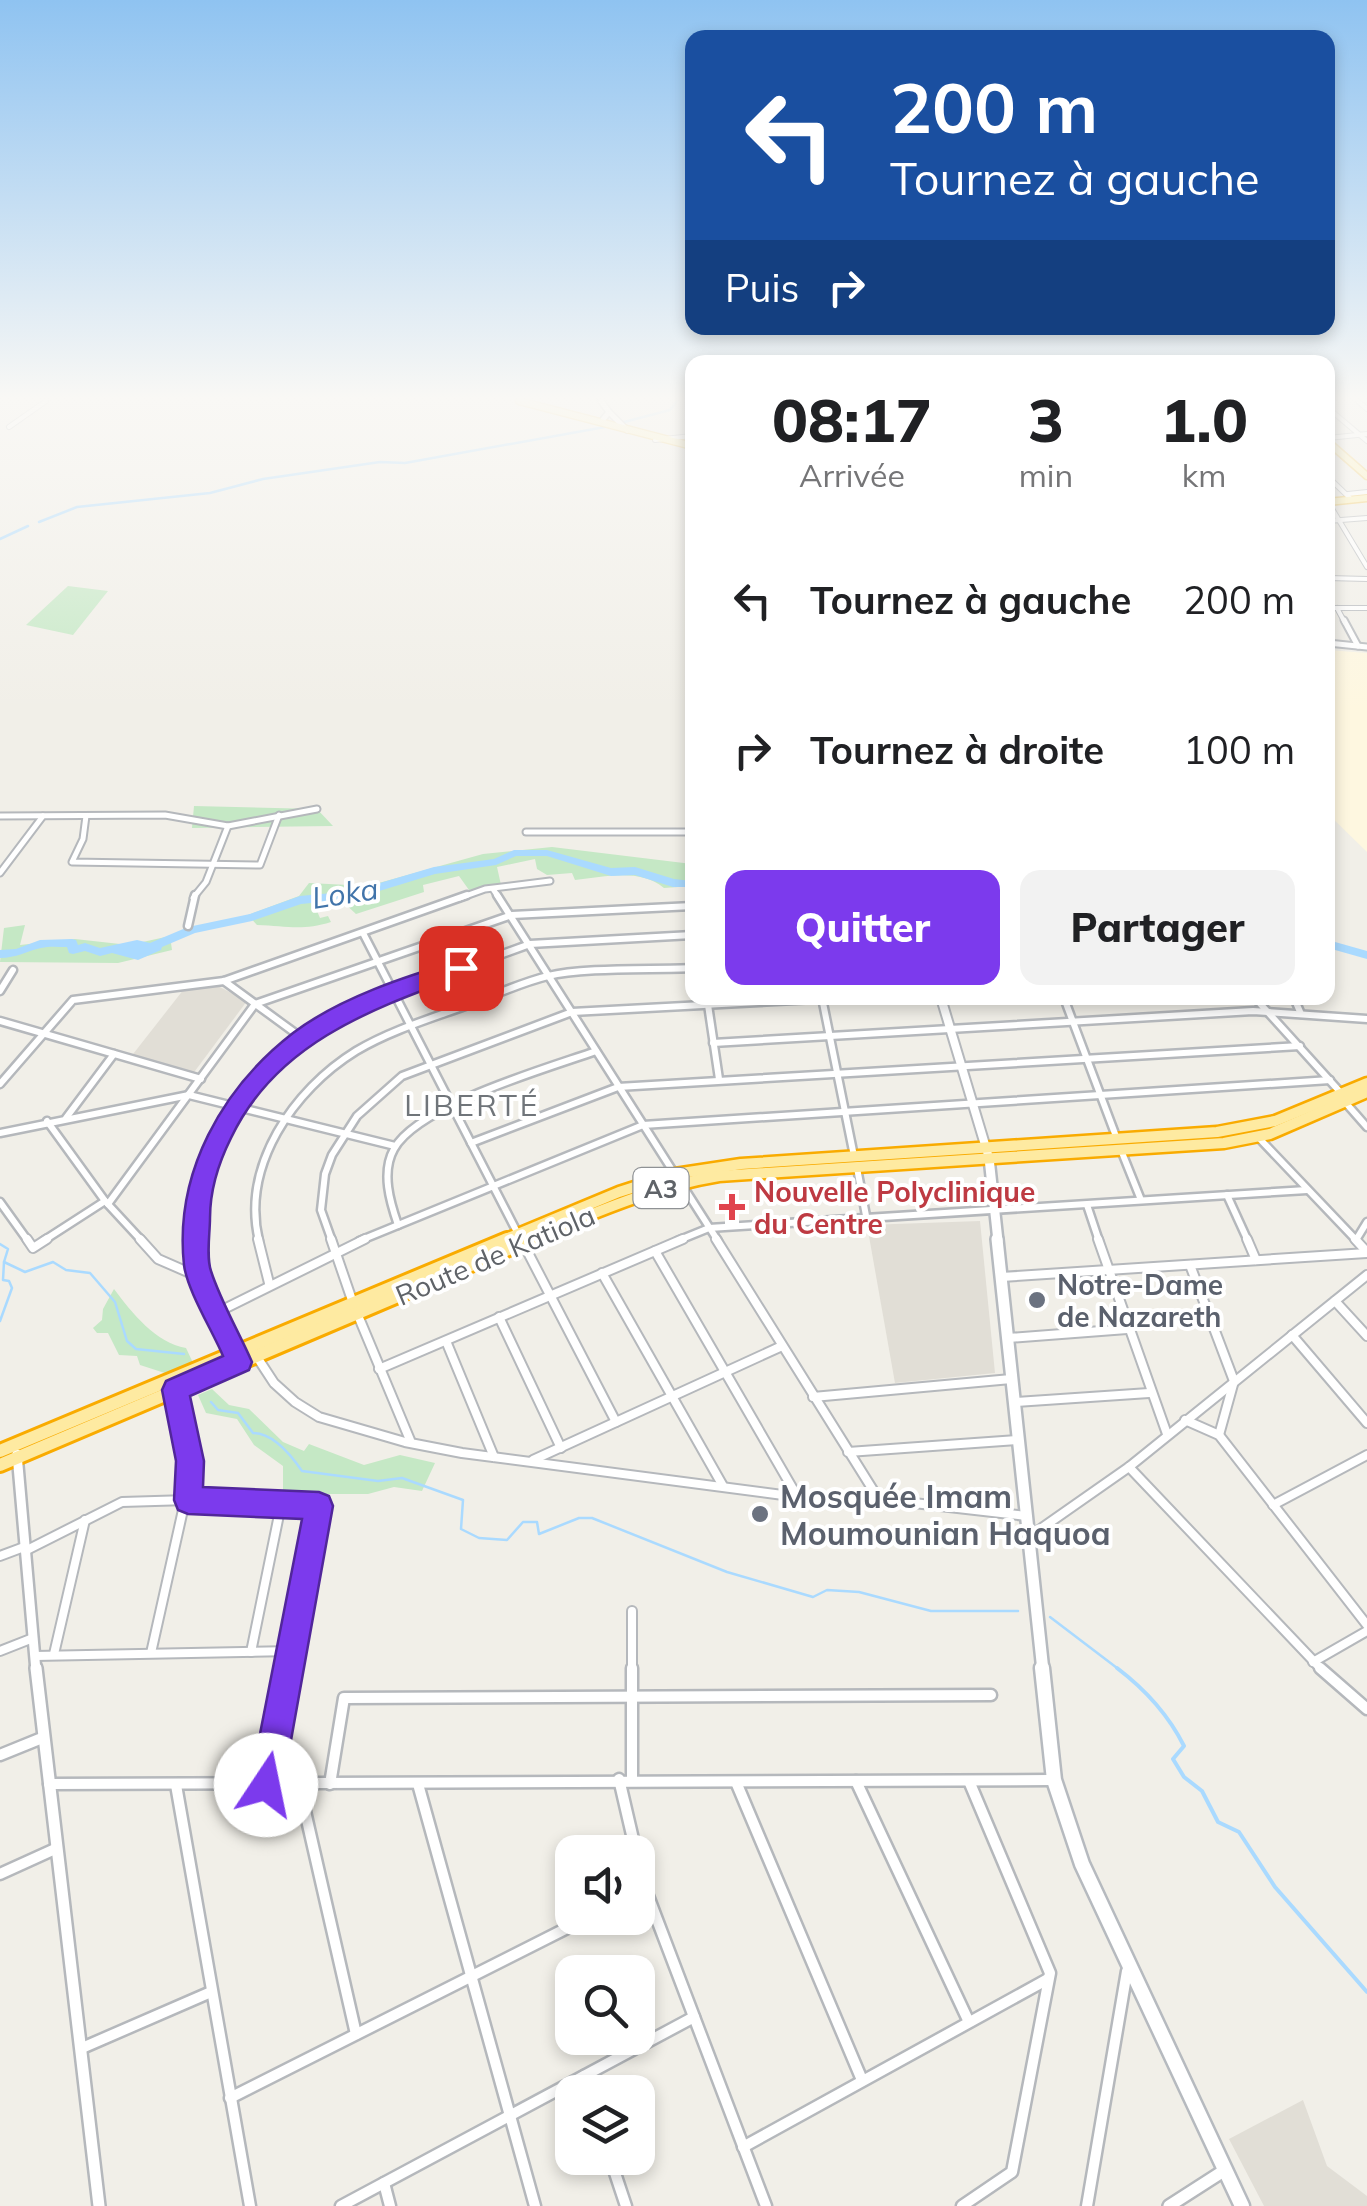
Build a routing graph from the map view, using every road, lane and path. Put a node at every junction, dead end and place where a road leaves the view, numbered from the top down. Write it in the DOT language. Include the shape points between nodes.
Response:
graph roads {
  1 [pos="1335,513"];
  2 [pos="1367,518"];
  3 [pos="1335,520"];
  4 [pos="1339,520"];
  5 [pos="1367,567"];
  6 [pos="1335,578"];
  7 [pos="1367,579"];
  8 [pos="1337,608"];
  9 [pos="1367,608"];
  10 [pos="1335,644"];
  11 [pos="1358,646"];
  12 [pos="1367,646"];
  13 [pos="317,809"];
  14 [pos="279,815"];
  15 [pos="0,816"];
  16 [pos="43,816"];
  17 [pos="86,816"];
  18 [pos="228,826"];
  19 [pos="526,832"];
  20 [pos="685,832"];
  21 [pos="214,864"];
  22 [pos="0,874"];
  23 [pos="550,880"];
  24 [pos="490,889"];
  25 [pos="685,906"];
  26 [pos="512,915"];
  27 [pos="188,926"];
  28 [pos="363,933"];
  29 [pos="685,935"];
  30 [pos="530,944"];
  31 [pos="377,961"];
  32 [pos="685,968"];
  33 [pos="13,970"];
  34 [pos="550,976"];
  35 [pos="224,981"];
  36 [pos="0,990"];
  37 [pos="393,991"];
  38 [pos="685,1003"];
  39 [pos="256,1004"];
  40 [pos="708,1005"];
  41 [pos="823,1005"];
  42 [pos="943,1005"];
  43 [pos="1067,1005"];
  44 [pos="1263,1005"];
  45 [pos="1297,1005"];
  46 [pos="572,1012"];
  47 [pos="1272,1012"];
  48 [pos="1302,1015"];
  49 [pos="1367,1019"];
  50 [pos="0,1022"];
  51 [pos="1074,1022"];
  52 [pos="410,1026"];
  53 [pos="952,1030"];
  54 [pos="43,1034"];
  55 [pos="830,1036"];
  56 [pos="302,1038"];
  57 [pos="713,1043"];
  58 [pos="1300,1046"];
  59 [pos="596,1051"];
  60 [pos="114,1054"];
  61 [pos="1088,1057"];
  62 [pos="430,1064"];
  63 [pos="962,1066"];
  64 [pos="838,1072"];
  65 [pos="718,1078"];
  66 [pos="201,1079"];
  67 [pos="1330,1080"];
  68 [pos="1367,1083"];
  69 [pos="0,1084"];
  70 [pos="618,1087"];
  71 [pos="1367,1092"];
  72 [pos="189,1095"];
  73 [pos="1101,1096"];
  74 [pos="1344,1098"];
  75 [pos="975,1105"];
  76 [pos="452,1106"];
  77 [pos="234,1108"];
  78 [pos="846,1113"];
  79 [pos="66,1119"];
  80 [pos="282,1120"];
  81 [pos="47,1121"];
  82 [pos="642,1126"];
  83 [pos="1367,1128"];
  84 [pos="0,1133"];
  85 [pos="344,1135"];
  86 [pos="1258,1137"];
  87 [pos="471,1144"];
  88 [pos="1119,1145"];
  89 [pos="395,1146"];
  90 [pos="988,1154"];
  91 [pos="856,1162"];
  92 [pos="678,1178"];
  93 [pos="494,1187"];
  94 [pos="1307,1190"];
  95 [pos="1227,1195"];
  96 [pos="1141,1200"];
  97 [pos="0,1202"];
  98 [pos="107,1202"];
  99 [pos="1087,1204"];
  100 [pos="992,1212"];
  101 [pos="867,1221"];
  102 [pos="1367,1222"];
  103 [pos="398,1225"];
  104 [pos="709,1228"];
  105 [pos="520,1238"];
  106 [pos="1356,1240"];
  107 [pos="654,1251"];
  108 [pos="333,1252"];
  109 [pos="1367,1252"];
  110 [pos="1256,1260"];
  111 [pos="1190,1265"];
  112 [pos="1108,1271"];
  113 [pos="602,1273"];
  114 [pos="1367,1275"];
  115 [pos="198,1276"];
  116 [pos="1000,1277"];
  117 [pos="270,1282"];
  118 [pos="551,1295"];
  119 [pos="1335,1300"];
  120 [pos="355,1308"];
  121 [pos="216,1313"];
  122 [pos="499,1318"];
  123 [pos="1126,1329"];
  124 [pos="1292,1334"];
  125 [pos="1367,1336"];
  126 [pos="1006,1338"];
  127 [pos="446,1341"];
  128 [pos="782,1346"];
  129 [pos="256,1356"];
  130 [pos="237,1357"];
  131 [pos="379,1369"];
  132 [pos="727,1370"];
  133 [pos="1011,1379"];
  134 [pos="1234,1380"];
  135 [pos="176,1390"];
  136 [pos="1149,1393"];
  137 [pos="671,1397"];
  138 [pos="814,1397"];
  139 [pos="1014,1402"];
  140 [pos="1185,1420"];
  141 [pos="616,1422"];
  142 [pos="1367,1424"];
  143 [pos="1168,1434"];
  144 [pos="1219,1436"];
  145 [pos="410,1440"];
  146 [pos="1018,1440"];
  147 [pos="16,1445"];
  148 [pos="561,1448"];
  149 [pos="0,1451"];
  150 [pos="848,1452"];
  151 [pos="1367,1455"];
  152 [pos="17,1458"];
  153 [pos="494,1458"];
  154 [pos="529,1462"];
  155 [pos="0,1466"];
  156 [pos="1130,1467"];
  157 [pos="724,1487"];
  158 [pos="798,1497"];
  159 [pos="188,1500"];
  160 [pos="879,1500"];
  161 [pos="1273,1504"];
  162 [pos="281,1505"];
  163 [pos="1026,1516"];
  164 [pos="85,1520"];
  165 [pos="1028,1538"];
  166 [pos="25,1549"];
  167 [pos="0,1556"];
  168 [pos="632,1611"];
  169 [pos="1367,1628"];
  170 [pos="33,1638"];
  171 [pos="0,1651"];
  172 [pos="250,1652"];
  173 [pos="292,1652"];
  174 [pos="151,1653"];
  175 [pos="54,1654"];
  176 [pos="35,1656"];
  177 [pos="1312,1662"];
  178 [pos="991,1694"];
  179 [pos="631,1696"];
  180 [pos="1367,1709"];
  181 [pos="42,1738"];
  182 [pos="0,1755"];
  183 [pos="632,1779"];
  184 [pos="619,1780"];
  185 [pos="969,1780"];
  186 [pos="1054,1780"];
  187 [pos="736,1782"];
  188 [pos="856,1782"];
  189 [pos="48,1784"];
  190 [pos="330,1784"];
  191 [pos="418,1784"];
  192 [pos="176,1785"];
  193 [pos="266,1785"];
  194 [pos="298,1785"];
  195 [pos="632,1835"];
  196 [pos="55,1849"];
  197 [pos="0,1874"];
  198 [pos="655,1924"];
  199 [pos="555,1934"];
  200 [pos="1128,1964"];
  201 [pos="472,1976"];
  202 [pos="1049,1979"];
  203 [pos="211,1992"];
  204 [pos="694,2018"];
  205 [pos="968,2020"];
  206 [pos="356,2034"];
  207 [pos="82,2048"];
  208 [pos="586,2075"];
  209 [pos="862,2080"];
  210 [pos="555,2092"];
  211 [pos="230,2098"];
  212 [pos="510,2116"];
  213 [pos="742,2147"];
  214 [pos="1226,2170"];
  215 [pos="616,2175"];
  216 [pos="384,2183"];
  217 [pos="99,2206"];
  218 [pos="250,2206"];
  219 [pos="340,2206"];
  220 [pos="390,2206"];
  221 [pos="535,2206"];
  222 [pos="626,2206"];
  223 [pos="766,2206"];
  224 [pos="962,2206"];
  225 [pos="1087,2206"];
  226 [pos="1169,2206"];
  227 [pos="1242,2206"];
  1 -- 4 [label="street"];
  2 -- 4 [label="street"];
  3 -- 4 [label="street"];
  4 -- 5 [label="street"];
  6 -- 7 [label="street"];
  8 -- 9 [label="street"];
  8 -- 11 [label="street"];
  10 -- 11 [label="street"];
  11 -- 12 [label="street"];
  13 -- 14 [label="street"];
  14 -- 18 [label="street"];
  14 -- 21 [label="street" via="260,865"];
  15 -- 16 [label="street"];
  16 -- 17 [label="street"];
  16 -- 22 [label="street"];
  17 -- 18 [label="street" via="165,815"];
  17 -- 21 [label="street" via="72,862"];
  18 -- 21 [label="street"];
  19 -- 20 [label="street"];
  21 -- 27 [label="street" via="194,898"];
  23 -- 24 [label="street"];
  24 -- 26 [label="street"];
  24 -- 28 [label="street"];
  25 -- 26 [label="street"];
  26 -- 30 [label="street"];
  26 -- 31 [label="street"];
  28 -- 31 [label="street"];
  28 -- 35 [label="street"];
  29 -- 30 [label="street"];
  30 -- 34 [label="street"];
  30 -- 37 [label="street"];
  31 -- 37 [label="street"];
  31 -- 39 [label="street"];
  32 -- 34 [label="street"];
  33 -- 36 [label="street"];
  34 -- 46 [label="street"];
  34 -- 52 [label="street"];
  35 -- 39 [label="street"];
  35 -- 54 [label="street" via="73,1000"];
  37 -- 52 [label="street"];
  37 -- 56 [label="street"];
  38 -- 46 [label="street"];
  39 -- 56 [label="street"];
  39 -- 66 [label="street"];
  40 -- 57 [label="street"];
  41 -- 55 [label="street"];
  42 -- 53 [label="street"];
  43 -- 51 [label="street"];
  44 -- 47 [label="street"];
  45 -- 48 [label="street"];
  46 -- 59 [label="street"];
  46 -- 62 [label="street"];
  47 -- 48 [label="street"];
  47 -- 51 [label="street"];
  47 -- 58 [label="street"];
  48 -- 49 [label="street"];
  50 -- 54 [label="street"];
  51 -- 53 [label="street"];
  51 -- 61 [label="street"];
  52 -- 62 [label="street"];
  52 -- 80 [label="street" via="335,1066"];
  53 -- 55 [label="street"];
  53 -- 63 [label="street"];
  54 -- 60 [label="street"];
  54 -- 69 [label="street"];
  55 -- 57 [label="street"];
  55 -- 64 [label="street"];
  56 -- 77 [label="street"];
  57 -- 65 [label="street"];
  58 -- 61 [label="street"];
  58 -- 67 [label="street"];
  59 -- 70 [label="street"];
  59 -- 76 [label="street"];
  60 -- 66 [label="street"];
  60 -- 79 [label="street"];
  61 -- 63 [label="street"];
  61 -- 73 [label="street"];
  62 -- 76 [label="street"];
  62 -- 85 [label="street" via="387,1086"];
  63 -- 64 [label="street"];
  63 -- 75 [label="street"];
  64 -- 65 [label="street"];
  64 -- 78 [label="street"];
  65 -- 70 [label="street"];
  66 -- 72 [label="street"];
  67 -- 73 [label="street"];
  67 -- 74 [label="street"];
  68 -- 74 [label="highway, Route de Katiola / A3"];
  70 -- 82 [label="street"];
  70 -- 87 [label="street"];
  71 -- 74 [label="highway, Route de Katiola / A3"];
  72 -- 77 [label="street"];
  72 -- 79 [label="street"];
  72 -- 98 [label="street"];
  73 -- 75 [label="street"];
  73 -- 88 [label="street"];
  74 -- 83 [label="street"];
  74 -- 86 [label="highway, Route de Katiola / A3"];
  74 -- 88 [label="highway, Route de Katiola / A3" via="1262,1125"];
  75 -- 78 [label="street"];
  75 -- 90 [label="street"];
  76 -- 87 [label="street"];
  76 -- 89 [label="street"];
  77 -- 80 [label="street"];
  77 -- 115 [label="street" via="205,1167"];
  78 -- 82 [label="street"];
  78 -- 91 [label="street"];
  79 -- 81 [label="street"];
  80 -- 85 [label="street"];
  80 -- 117 [label="street" via="254,1200 256,1240"];
  81 -- 84 [label="street"];
  81 -- 98 [label="street"];
  82 -- 92 [label="street"];
  82 -- 93 [label="street"];
  85 -- 89 [label="street"];
  85 -- 108 [label="street" via="321,1193"];
  86 -- 88 [label="highway, Route de Katiola / A3"];
  86 -- 94 [label="street"];
  87 -- 93 [label="street"];
  88 -- 90 [label="highway, Route de Katiola / A3"];
  88 -- 96 [label="street"];
  89 -- 103 [label="street" via="387,1185"];
  90 -- 91 [label="highway, Route de Katiola / A3"];
  90 -- 100 [label="main road"];
  91 -- 92 [label="highway, Route de Katiola / A3"];
  91 -- 101 [label="street"];
  92 -- 104 [label="street"];
  92 -- 105 [label="highway, Route de Katiola / A3"];
  93 -- 103 [label="street"];
  93 -- 105 [label="street"];
  94 -- 95 [label="street"];
  94 -- 106 [label="street"];
  95 -- 96 [label="street"];
  95 -- 110 [label="street"];
  96 -- 99 [label="street"];
  97 -- 98 [label="street" via="33,1248"];
  98 -- 115 [label="street" via="158,1260"];
  99 -- 100 [label="street"];
  99 -- 112 [label="street"];
  100 -- 101 [label="street"];
  100 -- 116 [label="main road"];
  101 -- 104 [label="street"];
  102 -- 106 [label="street"];
  103 -- 108 [label="street"];
  104 -- 107 [label="street"];
  104 -- 128 [label="street"];
  105 -- 118 [label="street"];
  105 -- 120 [label="highway, Route de Katiola / A3"];
  106 -- 109 [label="street"];
  107 -- 113 [label="street"];
  107 -- 132 [label="street"];
  108 -- 117 [label="street"];
  108 -- 120 [label="street"];
  109 -- 110 [label="street"];
  110 -- 111 [label="street"];
  111 -- 112 [label="street"];
  111 -- 134 [label="street"];
  112 -- 116 [label="street"];
  112 -- 123 [label="street"];
  113 -- 118 [label="street"];
  113 -- 137 [label="street"];
  114 -- 119 [label="street"];
  115 -- 121 [label="street"];
  116 -- 126 [label="main road"];
  117 -- 121 [label="street"];
  118 -- 122 [label="street"];
  118 -- 141 [label="street"];
  119 -- 124 [label="street"];
  119 -- 125 [label="street"];
  120 -- 129 [label="highway, Route de Katiola / A3"];
  120 -- 130 [label="highway, Route de Katiola / A3"];
  120 -- 131 [label="street"];
  121 -- 130 [label="street"];
  122 -- 127 [label="street"];
  122 -- 148 [label="street"];
  123 -- 126 [label="street"];
  123 -- 136 [label="street"];
  124 -- 134 [label="street"];
  124 -- 142 [label="street"];
  126 -- 133 [label="main road"];
  127 -- 131 [label="street"];
  127 -- 153 [label="street"];
  128 -- 132 [label="street"];
  128 -- 138 [label="street"];
  129 -- 130 [label="highway, Route de Katiola / A3"];
  129 -- 145 [label="street" via="278,1390 318,1416 386,1441"];
  130 -- 135 [label="highway, Route de Katiola / A3"];
  130 -- 147 [label="highway, Route de Katiola / A3"];
  131 -- 145 [label="street"];
  132 -- 137 [label="street"];
  132 -- 158 [label="street"];
  133 -- 138 [label="street"];
  133 -- 139 [label="main road"];
  134 -- 140 [label="street"];
  134 -- 144 [label="street"];
  135 -- 152 [label="highway, Route de Katiola / A3"];
  135 -- 159 [label="street" via="190,1461"];
  136 -- 139 [label="street"];
  136 -- 143 [label="street"];
  137 -- 141 [label="street"];
  137 -- 157 [label="street"];
  138 -- 150 [label="street"];
  139 -- 146 [label="main road"];
  140 -- 143 [label="street"];
  140 -- 144 [label="street"];
  141 -- 148 [label="street"];
  143 -- 156 [label="street"];
  144 -- 161 [label="street"];
  145 -- 153 [label="street"];
  146 -- 150 [label="street"];
  146 -- 163 [label="main road"];
  147 -- 149 [label="highway, Route de Katiola / A3"];
  147 -- 152 [label="street"];
  148 -- 154 [label="street"];
  150 -- 160 [label="street"];
  151 -- 161 [label="street"];
  152 -- 155 [label="highway, Route de Katiola / A3"];
  152 -- 166 [label="street"];
  153 -- 154 [label="street"];
  154 -- 157 [label="street"];
  156 -- 165 [label="street"];
  156 -- 177 [label="street"];
  157 -- 158 [label="street"];
  158 -- 160 [label="street"];
  159 -- 162 [label="street"];
  159 -- 164 [label="street" via="122,1502"];
  159 -- 174 [label="street"];
  160 -- 163 [label="street"];
  161 -- 169 [label="street"];
  162 -- 172 [label="street"];
  162 -- 173 [label="street" via="319,1506"];
  163 -- 165 [label="main road"];
  164 -- 166 [label="street"];
  164 -- 175 [label="street"];
  165 -- 186 [label="main road"];
  166 -- 167 [label="street"];
  166 -- 170 [label="street"];
  168 -- 179 [label="street"];
  169 -- 177 [label="street"];
  170 -- 171 [label="street"];
  170 -- 176 [label="street"];
  172 -- 173 [label="street"];
  172 -- 174 [label="street"];
  173 -- 193 [label="street"];
  174 -- 175 [label="street"];
  175 -- 176 [label="street"];
  176 -- 181 [label="street"];
  177 -- 180 [label="street"];
  178 -- 179 [label="street"];
  179 -- 183 [label="street"];
  179 -- 190 [label="street" via="344,1698"];
  181 -- 182 [label="street"];
  181 -- 189 [label="street"];
  183 -- 184 [label="street"];
  183 -- 187 [label="street"];
  184 -- 191 [label="street"];
  184 -- 195 [label="street"];
  185 -- 186 [label="street"];
  185 -- 188 [label="street"];
  185 -- 202 [label="street"];
  186 -- 200 [label="main road" via="1076,1850"];
  187 -- 188 [label="street"];
  187 -- 209 [label="street"];
  188 -- 205 [label="street"];
  189 -- 192 [label="street"];
  189 -- 196 [label="street"];
  190 -- 191 [label="street"];
  190 -- 194 [label="street"];
  191 -- 201 [label="street"];
  192 -- 193 [label="street"];
  192 -- 203 [label="street"];
  193 -- 194 [label="street"];
  194 -- 206 [label="street"];
  196 -- 197 [label="street"];
  196 -- 207 [label="street"];
  198 -- 204 [label="street"];
  199 -- 201 [label="street"];
  200 -- 214 [label="main road"];
  200 -- 225 [label="street"];
  201 -- 206 [label="street"];
  201 -- 212 [label="street"];
  202 -- 205 [label="street"];
  202 -- 224 [label="street" via="1012,2172"];
  203 -- 207 [label="street"];
  203 -- 211 [label="street"];
  204 -- 208 [label="street"];
  204 -- 213 [label="street"];
  205 -- 209 [label="street"];
  206 -- 211 [label="street"];
  207 -- 217 [label="street"];
  209 -- 213 [label="street"];
  210 -- 212 [label="street"];
  211 -- 218 [label="street"];
  212 -- 216 [label="street"];
  212 -- 221 [label="street"];
  213 -- 223 [label="street"];
  214 -- 226 [label="street"];
  214 -- 227 [label="main road"];
  215 -- 222 [label="street"];
  216 -- 219 [label="street"];
  216 -- 220 [label="street"];
}
